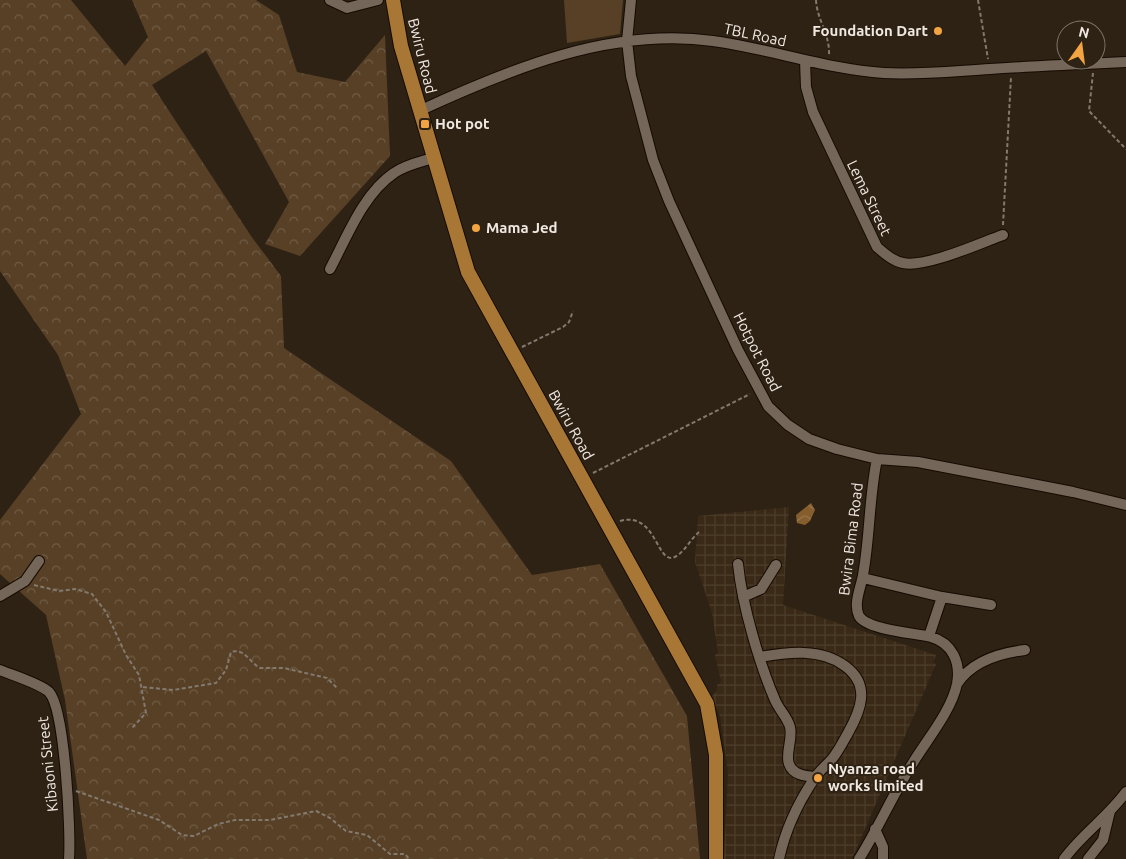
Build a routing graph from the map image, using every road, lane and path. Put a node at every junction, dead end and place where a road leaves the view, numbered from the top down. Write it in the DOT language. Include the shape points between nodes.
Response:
graph roads {
  1 [pos="330,0"];
  2 [pos="378,0"];
  3 [pos="393,0"];
  4 [pos="631,0"];
  5 [pos="816,0"];
  6 [pos="978,0"];
  7 [pos="627,41"];
  8 [pos="804,61"];
  9 [pos="1126,62"];
  10 [pos="1106,63"];
  11 [pos="828,65"];
  12 [pos="1056,65"];
  13 [pos="1012,68"];
  14 [pos="990,69"];
  15 [pos="1093,70"];
  16 [pos="419,111"];
  17 [pos="1126,149"];
  18 [pos="433,158"];
  19 [pos="1003,235"];
  20 [pos="330,269"];
  21 [pos="573,310"];
  22 [pos="512,350"];
  23 [pos="758,389"];
  24 [pos="877,459"];
  25 [pos="583,479"];
  26 [pos="1126,505"];
  27 [pos="608,525"];
  28 [pos="699,532"];
  29 [pos="39,561"];
  30 [pos="738,564"];
  31 [pos="776,564"];
  32 [pos="863,578"];
  33 [pos="25,581"];
  34 [pos="0,596"];
  35 [pos="743,597"];
  36 [pos="942,597"];
  37 [pos="991,605"];
  38 [pos="929,636"];
  39 [pos="1025,650"];
  40 [pos="760,657"];
  41 [pos="0,670"];
  42 [pos="957,684"];
  43 [pos="143,687"];
  44 [pos="337,688"];
  45 [pos="131,730"];
  46 [pos="815,778"];
  47 [pos="67,788"];
  48 [pos="1126,792"];
  49 [pos="1110,811"];
  50 [pos="875,830"];
  51 [pos="69,859"];
  52 [pos="410,859"];
  53 [pos="716,859"];
  54 [pos="779,859"];
  55 [pos="860,859"];
  56 [pos="883,859"];
  57 [pos="1064,859"];
  58 [pos="1088,859"];
  1 -- 2 [label="street" via="347,8"];
  3 -- 16 [label="main road, Bwiru Road" via="400,46"];
  4 -- 7 [label="street, Hotpot Road"];
  5 -- 11 [label="path" via="818,16 830,45"];
  6 -- 14 [label="path"];
  7 -- 8 [label="street, TBL Road" via="714,41"];
  7 -- 16 [label="street, TBL Road" via="545,60"];
  7 -- 23 [label="street, Hotpot Road" via="631,76 653,160 669,201"];
  8 -- 11 [label="street, TBL Road"];
  8 -- 19 [label="street, Lema Street" via="806,87 813,112 877,247 896,261 917,263"];
  9 -- 10 [label="street, TBL Road"];
  11 -- 14 [label="street, TBL Road" via="884,73"];
  12 -- 13 [label="street, TBL Road"];
  13 -- 14 [label="street, TBL Road"];
  13 -- 19 [label="path"];
  15 -- 17 [label="path" via="1088,111"];
  16 -- 18 [label="main road, Bwiru Road"];
  18 -- 20 [label="street" via="395,172 384,180 363,209"];
  18 -- 22 [label="main road, Bwiru Road" via="468,272"];
  21 -- 22 [label="path" via="569,322 563,327"];
  22 -- 25 [label="main road, Bwiru Road"];
  23 -- 24 [label="street, Hotpot Road" via="768,406 809,439"];
  23 -- 25 [label="path"];
  24 -- 26 [label="street, Hotpot Road" via="918,462"];
  24 -- 32 [label="street, Bwira Bima Road"];
  25 -- 27 [label="main road, Bwiru Road"];
  27 -- 28 [label="path" via="629,518 642,522 667,558 678,555"];
  27 -- 53 [label="main road, Bwiru Road" via="707,704 716,755"];
  29 -- 33 [label="street"];
  30 -- 35 [label="street"];
  31 -- 35 [label="street" via="761,589"];
  32 -- 36 [label="street"];
  32 -- 38 [label="street, Bwira Bima Road" via="858,609 863,621"];
  33 -- 34 [label="street"];
  33 -- 43 [label="path" via="59,591 75,589 92,594 106,612"];
  35 -- 40 [label="street"];
  36 -- 37 [label="street"];
  36 -- 38 [label="street"];
  38 -- 42 [label="street, Bwira Bima Road" via="945,644 954,654"];
  39 -- 42 [label="street" via="973,666"];
  40 -- 46 [label="street" via="775,702 790,728 788,763 802,776"];
  40 -- 46 [label="street" via="784,653 820,655 836,660 858,680 863,692 862,703 854,723 832,759"];
  41 -- 47 [label="street, Kibaoni Street" via="48,690 55,700 60,716"];
  42 -- 50 [label="street, Bwira Bima Road" via="942,716"];
  43 -- 44 [label="path" via="173,690 216,683 226,670 231,652 238,651 260,668 284,668 327,678"];
  43 -- 45 [label="path" via="146,713"];
  46 -- 54 [label="street" via="798,805"];
  47 -- 51 [label="street, Kibaoni Street"];
  47 -- 52 [label="path" via="159,820 182,835 194,836 235,820 270,820 316,811 346,831 367,835 390,854 405,854"];
  48 -- 49 [label="street"];
  49 -- 57 [label="street" via="1084,834"];
  49 -- 58 [label="street" via="1103,840"];
  50 -- 55 [label="street, Bwira Bima Road"];
  50 -- 56 [label="street"];
}
